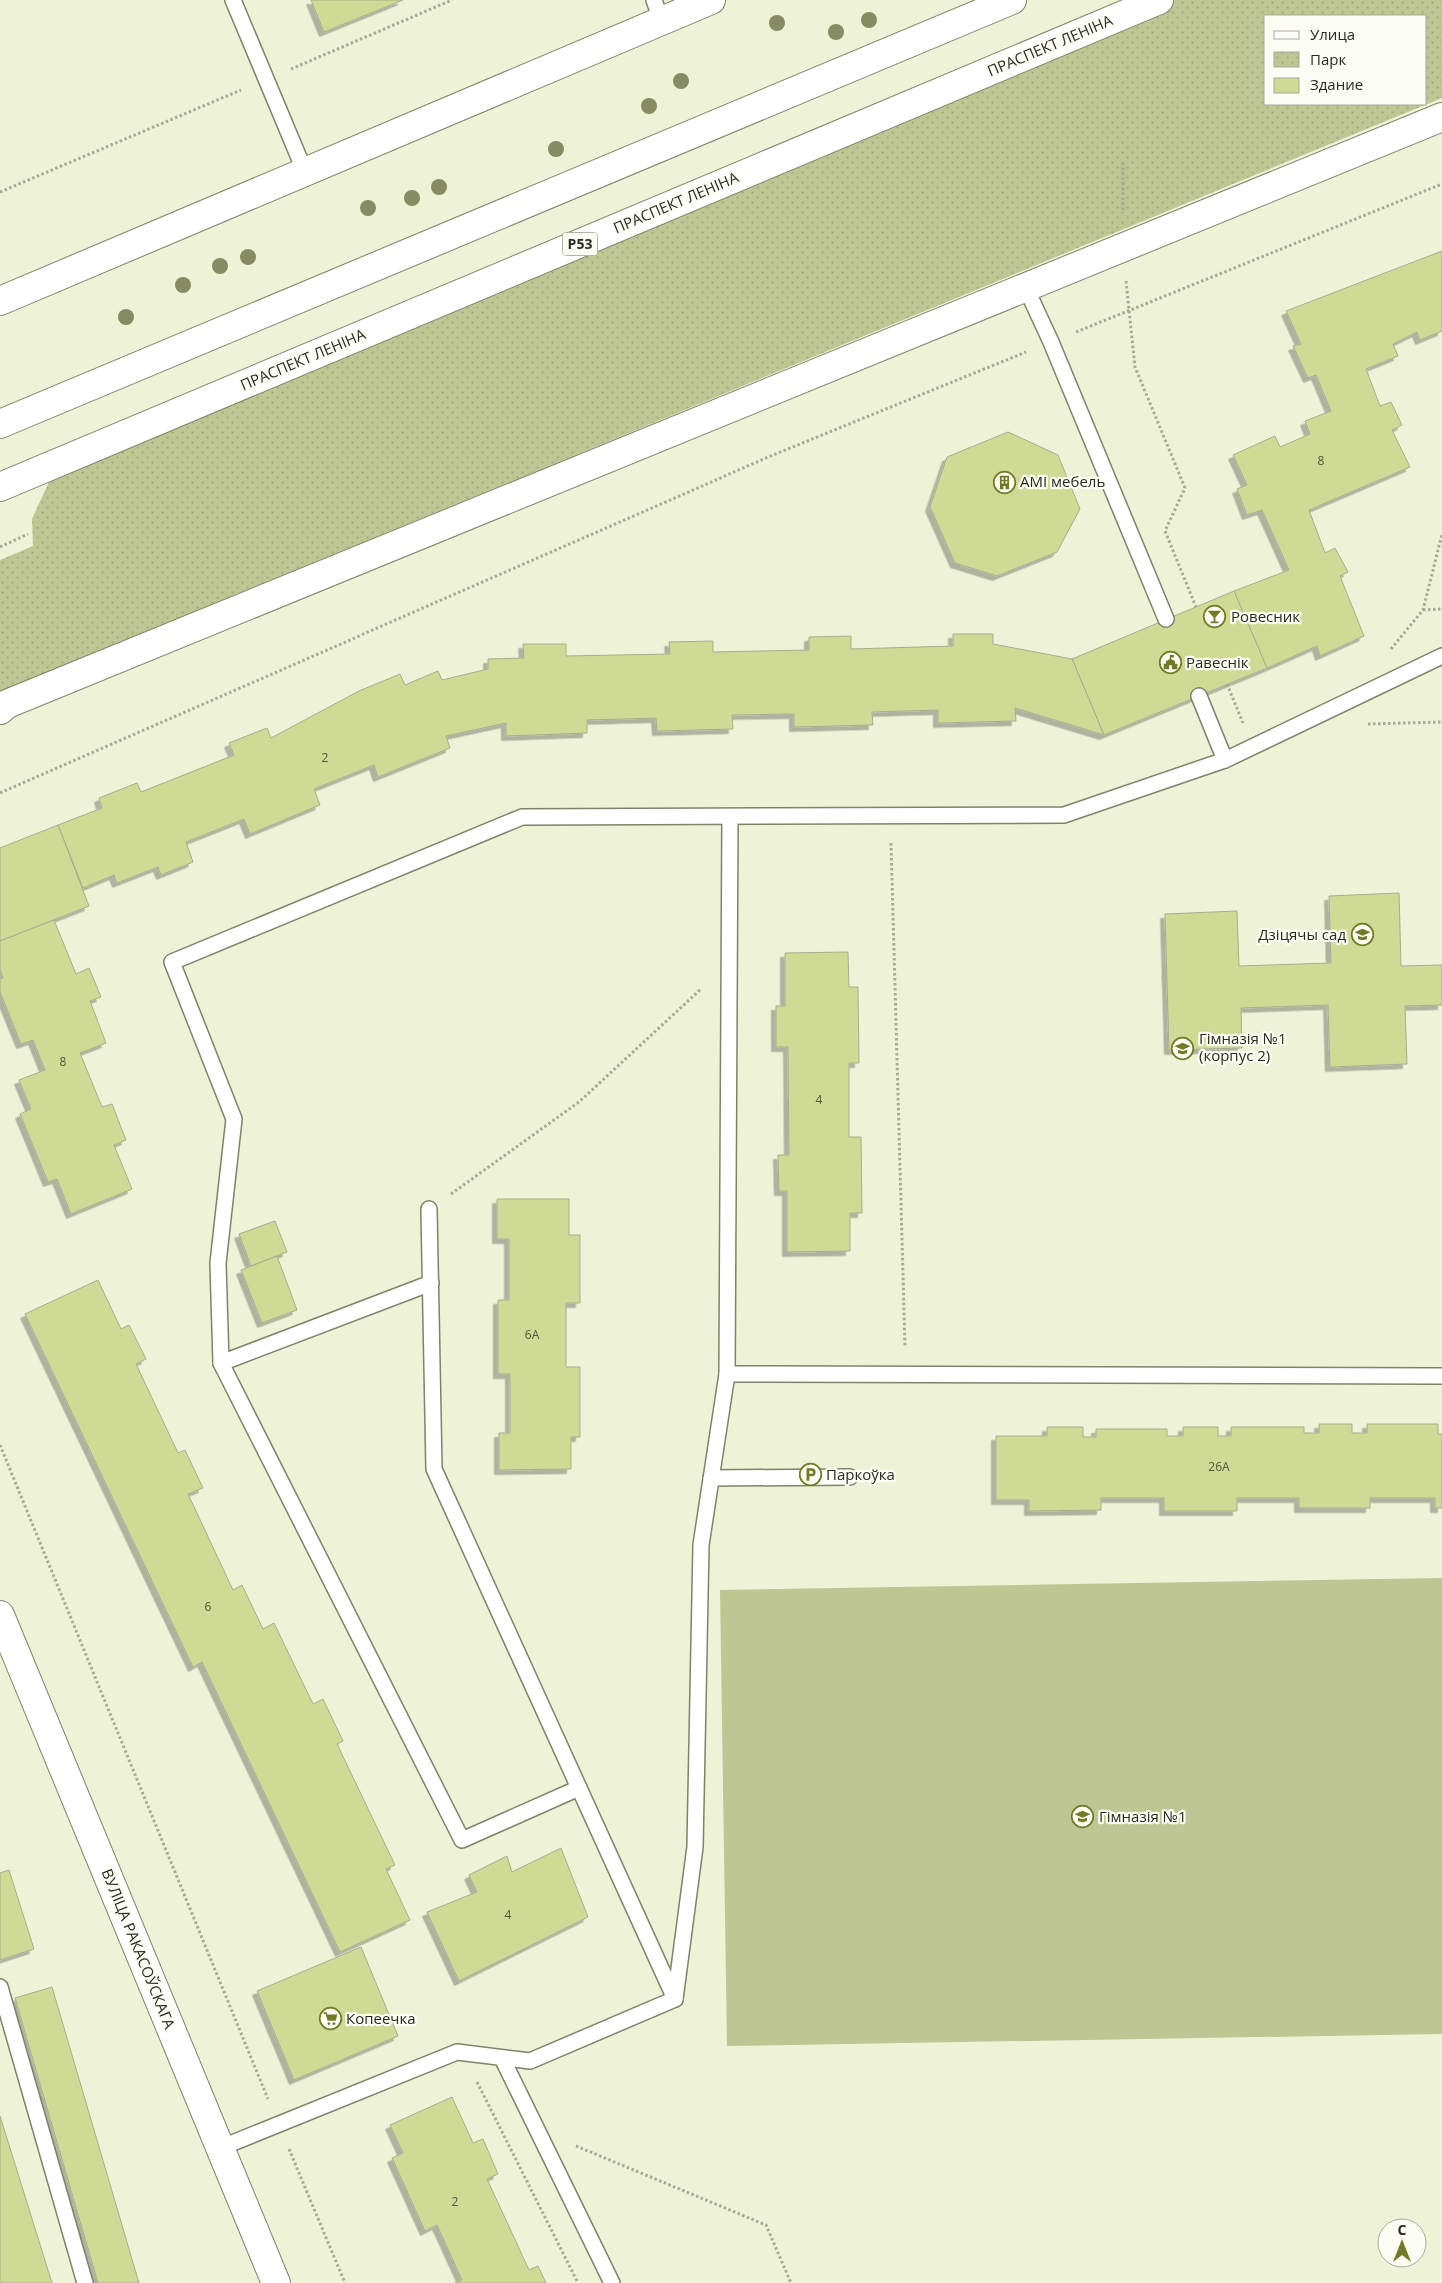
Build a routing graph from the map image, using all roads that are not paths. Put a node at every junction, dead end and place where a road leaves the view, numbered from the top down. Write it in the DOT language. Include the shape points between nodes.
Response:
graph roads {
  1 [pos="233,0"];
  2 [pos="710,0"];
  3 [pos="1012,0"];
  4 [pos="1159,0"];
  5 [pos="658,10"];
  6 [pos="1442,117"];
  7 [pos="305,172"];
  8 [pos="1026,288"];
  9 [pos="0,301"];
  10 [pos="0,424"];
  11 [pos="0,487"];
  12 [pos="1166,619"];
  13 [pos="1442,656"];
  14 [pos="1199,696"];
  15 [pos="0,710"];
  16 [pos="1224,760"];
  17 [pos="730,817"];
  18 [pos="430,1209"];
  19 [pos="431,1283"];
  20 [pos="221,1363"];
  21 [pos="727,1374"];
  22 [pos="1442,1376"];
  23 [pos="850,1477"];
  24 [pos="711,1478"];
  25 [pos="0,1615"];
  26 [pos="579,1788"];
  27 [pos="0,1987"];
  28 [pos="676,1999"];
  29 [pos="502,2058"];
  30 [pos="220,2148"];
  31 [pos="85,2283"];
  32 [pos="276,2283"];
  33 [pos="612,2283"];
  1 -- 7 [label="lane"];
  2 -- 5 [label="main road"];
  3 -- 10 [label="main road"];
  4 -- 11 [label="main road, ПРАСПЕКТ ЛЕНІНА / Р53"];
  5 -- 7 [label="main road"];
  6 -- 8 [label="main road"];
  7 -- 9 [label="main road"];
  8 -- 12 [label="lane"];
  8 -- 15 [label="main road"];
  13 -- 16 [label="lane"];
  14 -- 16 [label="lane"];
  16 -- 17 [label="lane" via="1064,815"];
  17 -- 20 [label="lane" via="522,817 172,962 234,1118 218,1263"];
  17 -- 21 [label="lane"];
  18 -- 19 [label="lane"];
  19 -- 20 [label="lane"];
  19 -- 26 [label="lane" via="434,1469"];
  20 -- 26 [label="lane" via="462,1840"];
  21 -- 22 [label="lane"];
  21 -- 24 [label="lane"];
  23 -- 24 [label="lane"];
  24 -- 28 [label="lane" via="700,1544 695,1847"];
  25 -- 30 [label="main road, ВУЛІЦА РАКАСОЎСКАГА"];
  26 -- 28 [label="lane"];
  27 -- 31 [label="lane"];
  28 -- 29 [label="lane" via="530,2061"];
  29 -- 30 [label="lane" via="458,2052"];
  29 -- 33 [label="lane"];
  30 -- 32 [label="main road, ВУЛІЦА РАКАСОЎСКАГА"];
}
